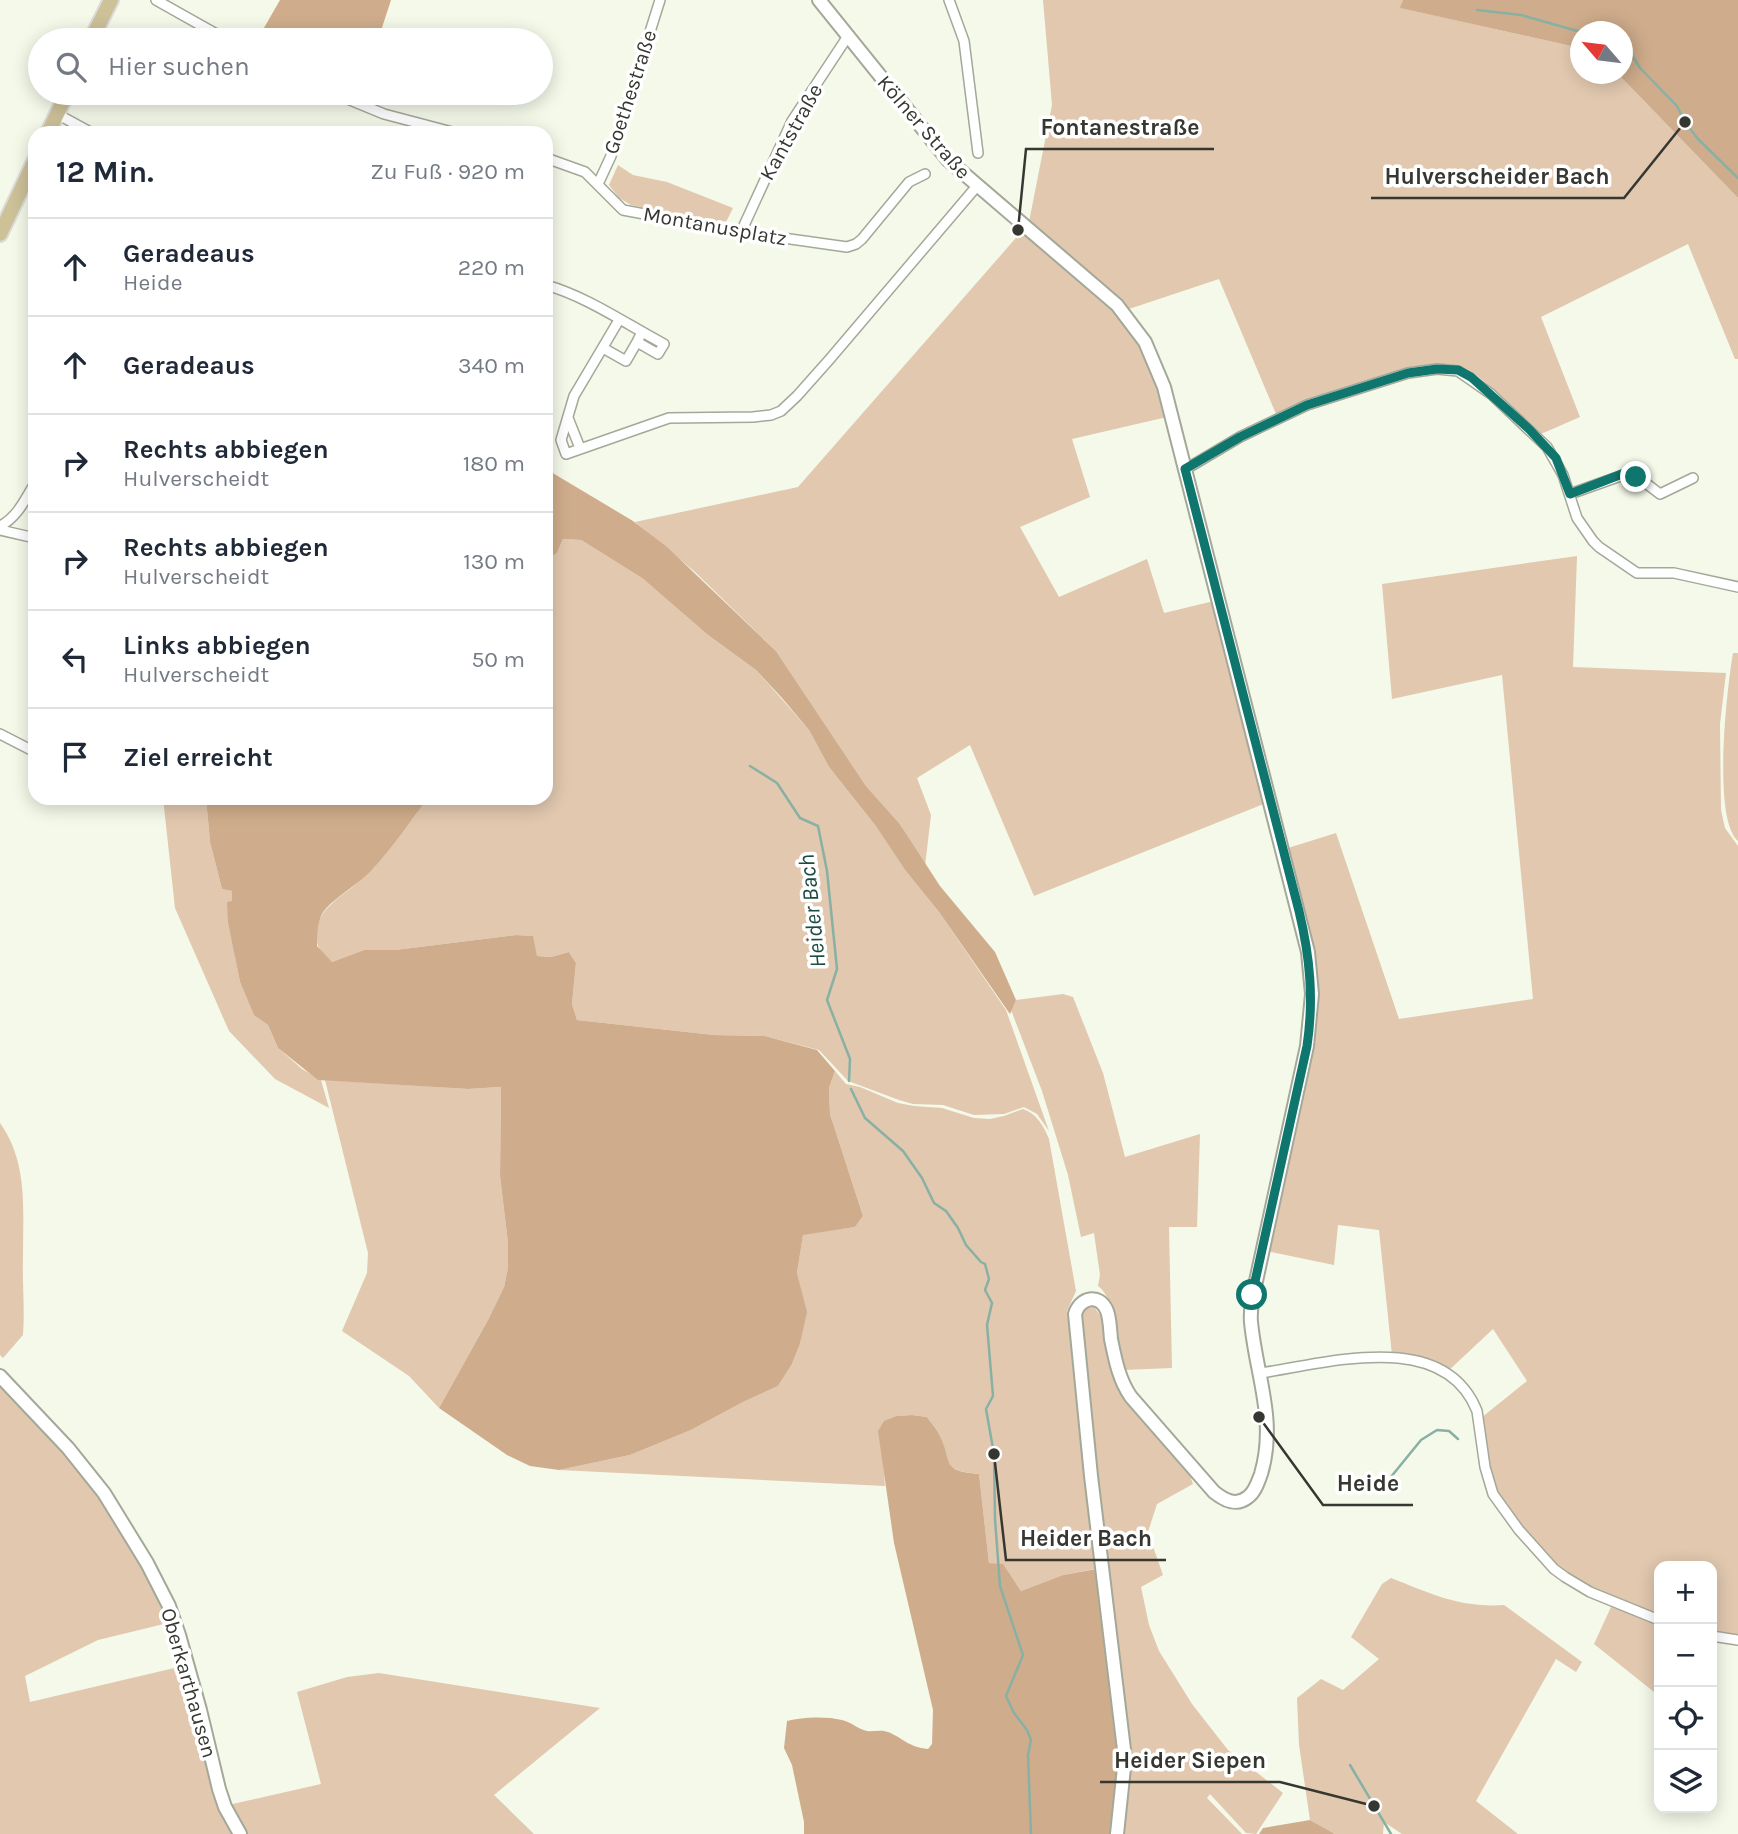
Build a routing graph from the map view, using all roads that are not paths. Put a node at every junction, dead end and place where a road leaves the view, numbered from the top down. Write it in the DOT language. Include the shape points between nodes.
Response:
graph roads {
  1 [pos="111,0"];
  2 [pos="156,0"];
  3 [pos="660,0"];
  4 [pos="819,0"];
  5 [pos="949,0"];
  6 [pos="97,28"];
  7 [pos="206,28"];
  8 [pos="848,36"];
  9 [pos="61,105"];
  10 [pos="362,105"];
  11 [pos="57,114"];
  12 [pos="51,126"];
  13 [pos="79,126"];
  14 [pos="429,126"];
  15 [pos="978,153"];
  16 [pos="553,160"];
  17 [pos="925,174"];
  18 [pos="28,175"];
  19 [pos="598,184"];
  20 [pos="976,186"];
  21 [pos="741,232"];
  22 [pos="0,234"];
  23 [pos="553,288"];
  24 [pos="619,320"];
  25 [pos="642,332"];
  26 [pos="637,342"];
  27 [pos="603,348"];
  28 [pos="568,418"];
  29 [pos="580,449"];
  30 [pos="1185,469"];
  31 [pos="1693,478"];
  32 [pos="28,494"];
  33 [pos="1570,494"];
  34 [pos="0,528"];
  35 [pos="28,536"];
  36 [pos="1738,587"];
  37 [pos="0,734"];
  38 [pos="28,748"];
  39 [pos="1261,1373"];
  40 [pos="0,1376"];
  41 [pos="1654,1618"];
  42 [pos="1717,1637"];
  43 [pos="1738,1640"];
  44 [pos="240,1834"];
  45 [pos="1118,1834"];
  1 -- 6 [label="main road"];
  2 -- 7 [label="street"];
  3 -- 19 [label="street, Goethestraße"];
  4 -- 8 [label="main road, Kölner Straße"];
  5 -- 15 [label="street" via="964,41"];
  8 -- 20 [label="main road, Kölner Straße" via="948,160"];
  8 -- 21 [label="street, Kantstraße" via="792,121"];
  9 -- 11 [label="main road"];
  10 -- 14 [label="street"];
  11 -- 12 [label="main road"];
  11 -- 13 [label="street"];
  16 -- 19 [label="street, Montanusplatz" via="579,168"];
  17 -- 21 [label="street, Montanusplatz" via="909,182 856,244"];
  18 -- 22 [label="main road"];
  19 -- 21 [label="street, Montanusplatz" via="623,210"];
  20 -- 29 [label="street" via="781,411 753,417 668,418"];
  20 -- 30 [label="main road, Kölner Straße" via="1117,305 1145,342 1164,387"];
  23 -- 24 [label="street"];
  24 -- 25 [label="street"];
  24 -- 27 [label="street"];
  25 -- 26 [label="street"];
  25 -- 26 [label="street" via="664,344 658,354"];
  26 -- 27 [label="street" via="626,361"];
  27 -- 28 [label="street" via="574,396"];
  28 -- 29 [label="street"];
  28 -- 29 [label="street" via="561,440 566,454"];
  30 -- 33 [label="street" via="1307,405 1408,373 1458,370 1529,429 1556,458"];
  30 -- 39 [label="main road, Kölner Straße" via="1310,965 1307,1046 1252,1295 1251,1324"];
  31 -- 33 [label="street" via="1660,494 1632,474 1622,474"];
  32 -- 34 [label="street"];
  33 -- 36 [label="street" via="1577,518 1593,541 1633,572 1674,573"];
  34 -- 35 [label="street"];
  37 -- 38 [label="street"];
  39 -- 41 [label="street" via="1392,1356 1429,1365 1450,1376 1474,1403 1493,1494 1519,1530 1564,1577"];
  39 -- 45 [label="main road, Kölner Straße" via="1268,1424 1259,1481 1241,1502 1227,1501 1140,1409 1121,1380 1105,1307 1094,1299 1084,1300 1076,1310 1125,1758"];
  40 -- 44 [label="main road, Oberkarthausen" via="104,1493 169,1606 201,1710 219,1790"];
  42 -- 43 [label="street"];
}
